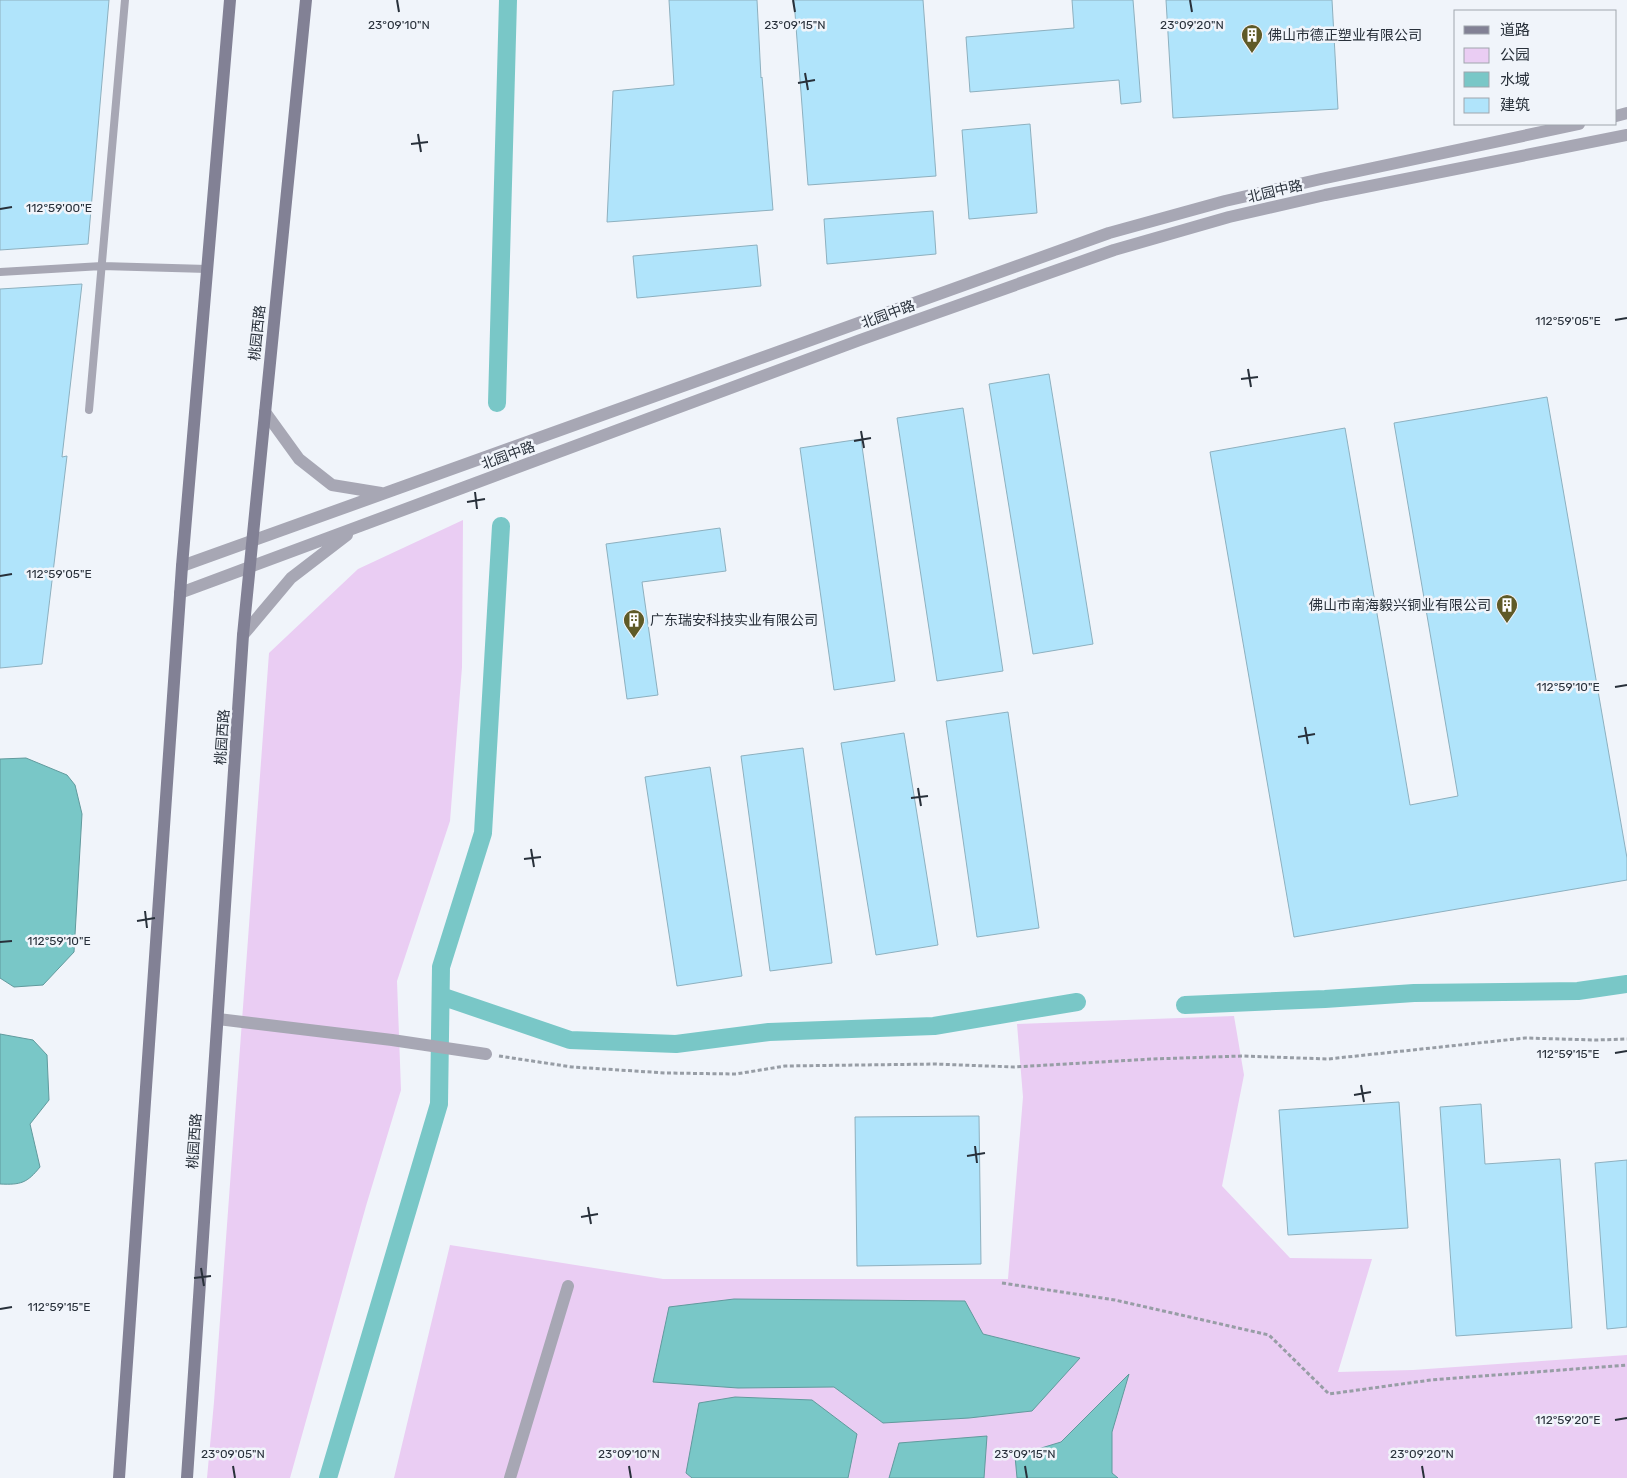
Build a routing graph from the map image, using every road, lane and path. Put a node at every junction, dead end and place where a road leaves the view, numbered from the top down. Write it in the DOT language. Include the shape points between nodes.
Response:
graph roads {
  1 [pos="125,0"];
  2 [pos="230,0"];
  3 [pos="306,0"];
  4 [pos="1574,125"];
  5 [pos="1627,135"];
  6 [pos="102,266"];
  7 [pos="207,269"];
  8 [pos="0,272"];
  9 [pos="89,410"];
  10 [pos="265,412"];
  11 [pos="383,494"];
  12 [pos="357,527"];
  13 [pos="252,540"];
  14 [pos="182,566"];
  15 [pos="250,567"];
  16 [pos="180,593"];
  17 [pos="244,635"];
  18 [pos="218,1019"];
  19 [pos="1627,1039"];
  20 [pos="486,1054"];
  21 [pos="1002,1283"];
  22 [pos="568,1286"];
  23 [pos="1627,1365"];
  24 [pos="119,1478"];
  25 [pos="187,1478"];
  26 [pos="510,1478"];
  1 -- 6 [label="lane"];
  2 -- 7 [label="main road"];
  3 -- 10 [label="main road, 桃园西路"];
  4 -- 11 [label="street, 北园中路" via="1225,201 1109,234"];
  5 -- 12 [label="street, 北园中路" via="1324,195 1229,217 1114,250 860,340"];
  6 -- 7 [label="lane"];
  6 -- 8 [label="lane"];
  6 -- 9 [label="lane"];
  7 -- 14 [label="main road"];
  10 -- 11 [label="street" via="300,459 332,485"];
  10 -- 13 [label="main road, 桃园西路"];
  11 -- 13 [label="street, 北园中路"];
  12 -- 15 [label="street, 北园中路"];
  12 -- 17 [label="street" via="291,578"];
  13 -- 14 [label="street, 北园中路"];
  13 -- 15 [label="main road, 桃园西路"];
  14 -- 16 [label="main road"];
  15 -- 16 [label="street, 北园中路"];
  15 -- 17 [label="main road, 桃园西路"];
  16 -- 24 [label="main road"];
  17 -- 18 [label="main road, 桃园西路"];
  18 -- 20 [label="street"];
  18 -- 25 [label="main road, 桃园西路"];
  19 -- 20 [label="path" via="1525,1038 1328,1059 1242,1056 1014,1067 936,1064 785,1066 736,1074 572,1067"];
  21 -- 23 [label="path" via="1114,1300 1269,1335 1329,1394 1431,1380"];
  22 -- 26 [label="street"];
}
